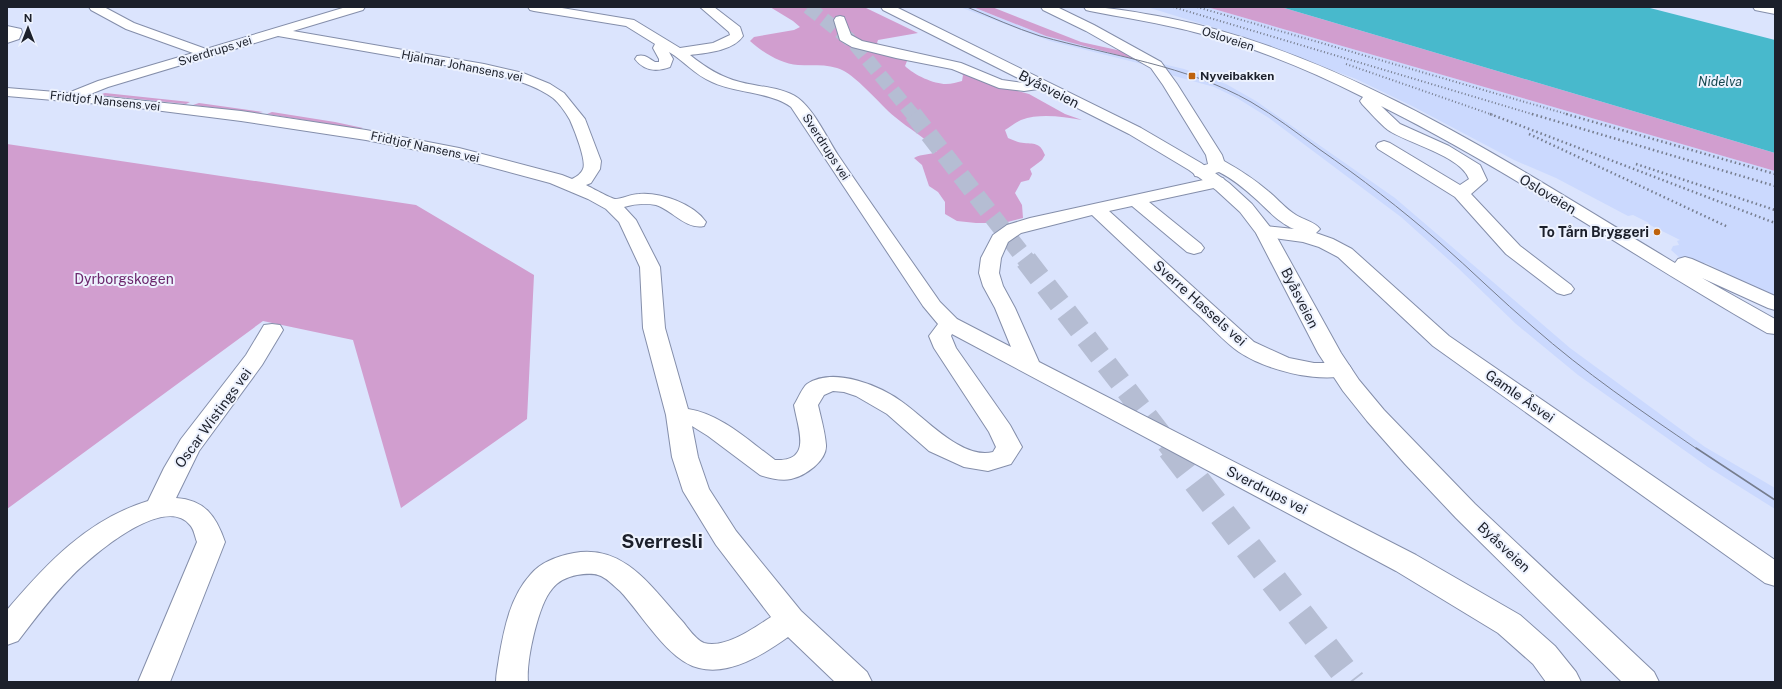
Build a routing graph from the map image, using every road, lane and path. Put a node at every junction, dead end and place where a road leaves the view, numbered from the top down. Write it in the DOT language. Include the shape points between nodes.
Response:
graph roads {
  1 [pos="95,7"];
  2 [pos="359,7"];
  3 [pos="534,7"];
  4 [pos="706,7"];
  5 [pos="887,7"];
  6 [pos="1047,7"];
  7 [pos="1062,7"];
  8 [pos="1759,7"];
  9 [pos="313,8"];
  10 [pos="1775,10"];
  11 [pos="1088,11"];
  12 [pos="325,18"];
  13 [pos="840,20"];
  14 [pos="7,30"];
  15 [pos="278,32"];
  16 [pos="7,39"];
  17 [pos="662,42"];
  18 [pos="678,52"];
  19 [pos="206,54"];
  20 [pos="642,59"];
  21 [pos="1040,85"];
  22 [pos="1360,90"];
  23 [pos="7,92"];
  24 [pos="72,96"];
  25 [pos="1384,146"];
  26 [pos="1211,173"];
  27 [pos="573,186"];
  28 [pos="1461,193"];
  29 [pos="1136,201"];
  30 [pos="612,205"];
  31 [pos="1097,210"];
  32 [pos="697,222"];
  33 [pos="1265,232"];
  34 [pos="1612,233"];
  35 [pos="1194,248"];
  36 [pos="1368,259"];
  37 [pos="1680,260"];
  38 [pos="1564,289"];
  39 [pos="1775,304"];
  40 [pos="1775,312"];
  41 [pos="950,324"];
  42 [pos="1775,328"];
  43 [pos="272,330"];
  44 [pos="1030,367"];
  45 [pos="1340,370"];
  46 [pos="678,415"];
  47 [pos="158,508"];
  48 [pos="1775,575"];
  49 [pos="790,620"];
  50 [pos="7,632"];
  51 [pos="154,682"];
  52 [pos="512,682"];
  53 [pos="856,682"];
  54 [pos="1564,682"];
  55 [pos="1643,682"];
  1 -- 19 [label="street" via="130,26"];
  2 -- 12 [label="street, Sverdrups vei"];
  3 -- 17 [label="street, Sverdrups vei" via="630,23"];
  4 -- 18 [label="street" via="735,30 736,36 723,44"];
  5 -- 21 [label="street, Byåsveien"];
  6 -- 26 [label="street" via="1156,65 1214,155"];
  7 -- 11 [label="street, Osloveien"];
  8 -- 10 [label="street"];
  9 -- 12 [label="street"];
  11 -- 22 [label="street, Osloveien" via="1178,24 1229,38"];
  12 -- 15 [label="street, Sverdrups vei"];
  13 -- 21 [label="street" via="845,37 858,44 956,66 999,84 1024,87"];
  14 -- 16 [label="street" via="16,32"];
  15 -- 19 [label="street, Sverdrups vei"];
  15 -- 27 [label="street, Hjalmar Johansens vei" via="484,68 518,76 545,87 559,96 577,119 593,162 592,169 585,179"];
  17 -- 18 [label="street, Sverdrups vei"];
  17 -- 20 [label="street" via="660,48 666,59 665,64 650,66"];
  18 -- 41 [label="street, Sverdrups vei" via="699,69 720,81 774,94 796,104 933,306"];
  19 -- 24 [label="street, Sverdrups vei" via="103,84"];
  21 -- 26 [label="street, Byåsveien"];
  22 -- 28 [label="street" via="1370,106 1394,127 1442,149 1474,169 1478,180"];
  22 -- 34 [label="street, Osloveien" via="1489,159"];
  23 -- 24 [label="street, Fridtjof Nansens vei"];
  24 -- 27 [label="street, Fridtjof Nansens vei" via="240,116 366,135 459,153"];
  25 -- 28 [label="street"];
  26 -- 29 [label="street"];
  26 -- 33 [label="street, Byåsveien" via="1245,207"];
  26 -- 36 [label="street" via="1236,174 1289,219 1350,246"];
  27 -- 30 [label="street, Fridtjof Nansens vei"];
  28 -- 38 [label="street" via="1513,250"];
  29 -- 31 [label="street"];
  29 -- 35 [label="street"];
  30 -- 32 [label="street" via="626,200 659,200 675,206"];
  30 -- 46 [label="street, Fridtjof Nansens vei" via="627,220 650,267 654,328"];
  31 -- 44 [label="street" via="1014,229 1000,239 991,258 989,273 992,286 1005,308"];
  31 -- 45 [label="street, Sverre Hassels vei" via="1246,347 1283,364 1314,370"];
  33 -- 45 [label="street, Byåsveien" via="1312,324"];
  33 -- 48 [label="street, Gamle Åsvei" via="1288,232 1312,237 1345,253 1441,341"];
  34 -- 37 [label="street" via="1636,240"];
  34 -- 42 [label="street, Osloveien"];
  37 -- 39 [label="street"];
  37 -- 40 [label="street"];
  41 -- 44 [label="street, Sverdrups vei"];
  41 -- 46 [label="street" via="940,336 945,348 1007,442 1009,447 1002,458 988,462 973,461 938,445 895,408 864,391 846,385 830,384 815,390 806,404 814,446 809,458 789,470 769,469 697,418"];
  43 -- 47 [label="street, Oscar Wistings vei" via="241,379 191,444 176,468"];
  44 -- 54 [label="street, Sverdrups vei" via="1406,563 1509,624 1544,655"];
  45 -- 55 [label="street, Byåsveien" via="1401,444 1486,532 1592,630"];
  46 -- 49 [label="street, Fridtjof Nansens vei" via="685,457 696,491 726,538"];
  47 -- 50 [label="street" via="130,518 85,546"];
  47 -- 51 [label="street" via="174,506 198,516 211,542"];
  49 -- 52 [label="street" via="756,643 737,652 717,656 700,655 685,646 625,578 611,567 599,563 569,565 555,570 541,581 531,595 518,638"];
  49 -- 53 [label="street, Fridtjof Nansens vei"];
}
